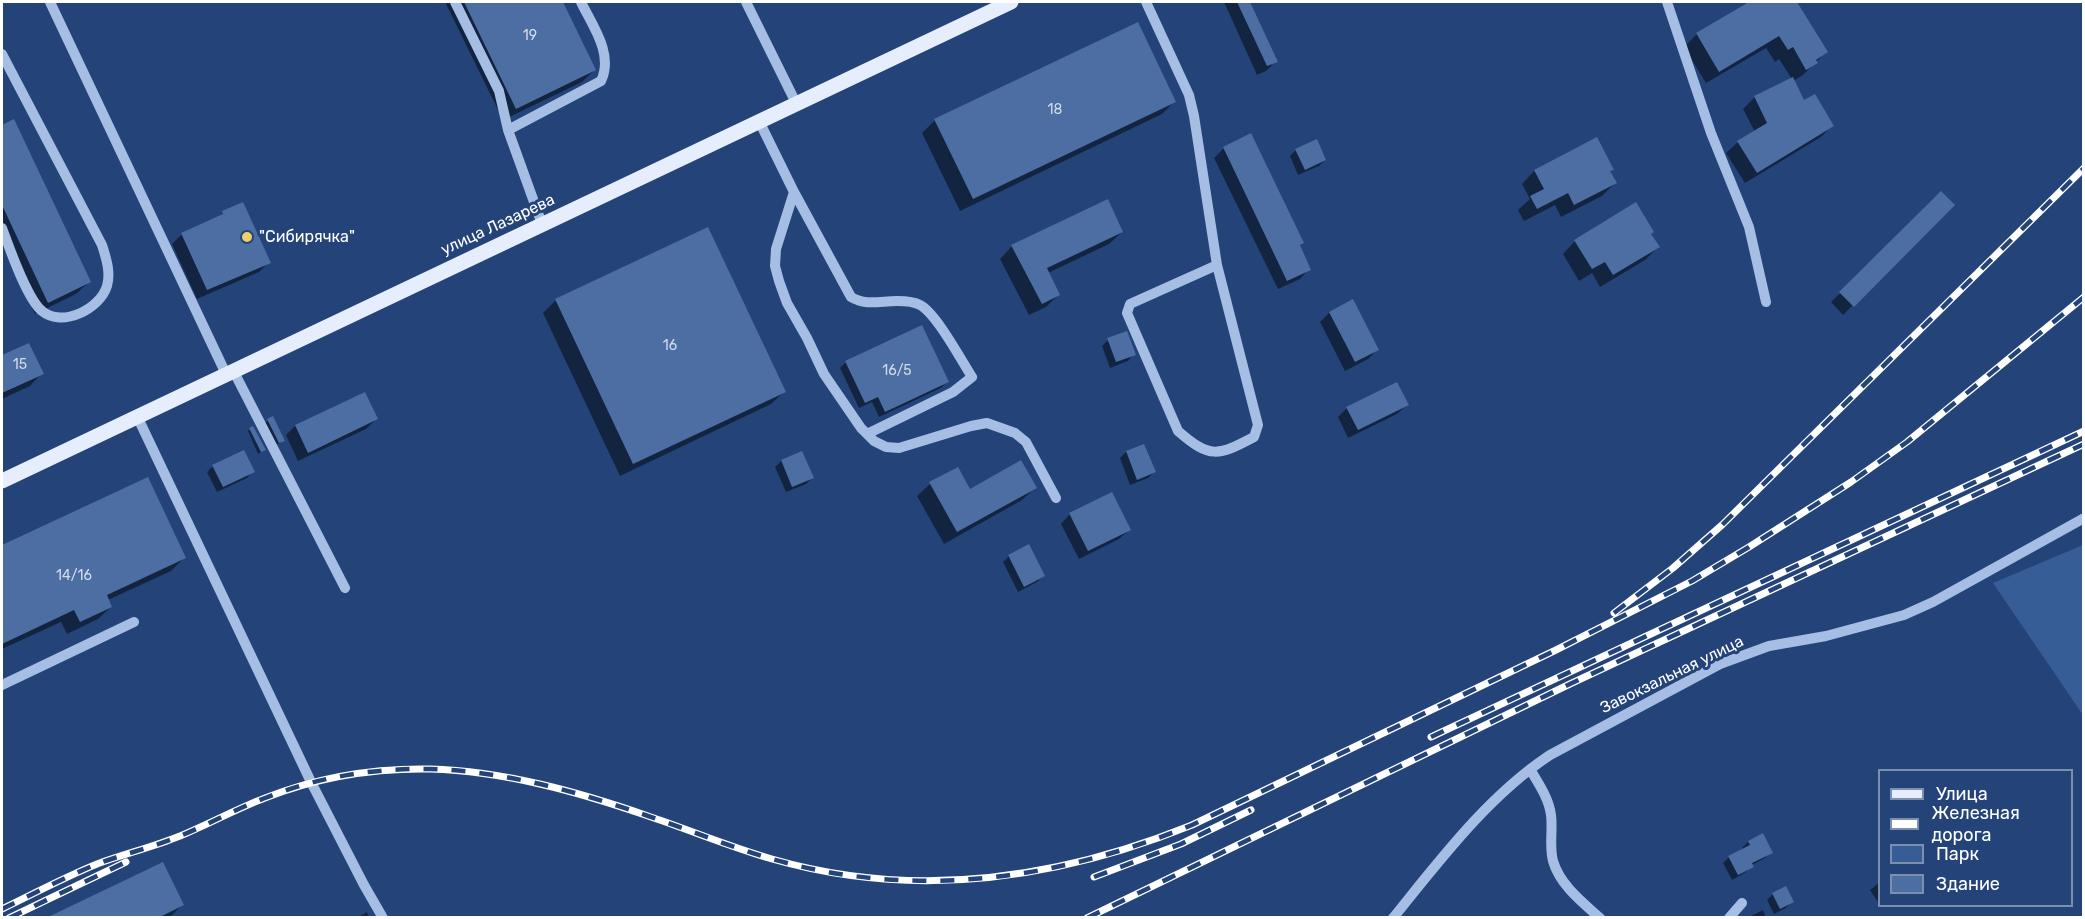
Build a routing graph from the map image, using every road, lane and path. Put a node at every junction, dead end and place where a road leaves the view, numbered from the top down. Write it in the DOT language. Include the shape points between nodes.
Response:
graph roads {
  1 [pos="50,2"];
  2 [pos="455,2"];
  3 [pos="581,2"];
  4 [pos="746,2"];
  5 [pos="1011,2"];
  6 [pos="1146,2"];
  7 [pos="1667,2"];
  8 [pos="2,54"];
  9 [pos="796,103"];
  10 [pos="759,121"];
  11 [pos="508,130"];
  12 [pos="794,192"];
  13 [pos="542,224"];
  14 [pos="2,228"];
  15 [pos="1217,265"];
  16 [pos="1766,302"];
  17 [pos="230,372"];
  18 [pos="136,416"];
  19 [pos="867,434"];
  20 [pos="2,481"];
  21 [pos="1056,498"];
  22 [pos="2084,518"];
  23 [pos="345,588"];
  24 [pos="134,622"];
  25 [pos="2,685"];
  26 [pos="1530,769"];
  27 [pos="1742,903"];
  28 [pos="383,918"];
  29 [pos="1394,918"];
  30 [pos="1600,918"];
  31 [pos="1729,918"];
  1 -- 17 [label="street"];
  2 -- 11 [label="street" via="499,91"];
  3 -- 11 [label="street" via="602,44 605,72 601,81"];
  4 -- 9 [label="street"];
  5 -- 9 [label="main road, улица Лазарева"];
  6 -- 15 [label="street" via="1189,95"];
  7 -- 16 [label="street" via="1711,133 1749,227"];
  8 -- 14 [label="street" via="102,245 109,276 102,297 79,314 66,317 43,312 34,302"];
  9 -- 10 [label="main road, улица Лазарева"];
  10 -- 12 [label="street"];
  10 -- 13 [label="main road, улица Лазарева"];
  11 -- 13 [label="street"];
  12 -- 19 [label="street" via="776,249 779,281 824,374"];
  12 -- 19 [label="street" via="851,297 868,304 909,301 921,305 972,377 953,392"];
  13 -- 17 [label="main road, улица Лазарева"];
  15 -- 15 [label="street" via="1258,425 1254,438 1229,450 1209,452 1178,431 1127,313 1130,303"];
  17 -- 18 [label="main road, улица Лазарева"];
  17 -- 23 [label="street"];
  18 -- 20 [label="main road, улица Лазарева"];
  18 -- 28 [label="street" via="311,782"];
  19 -- 21 [label="street" via="886,447 899,448 987,423 1015,432 1026,442"];
  22 -- 26 [label="street, Завокзальная улица" via="1904,615 1826,636 1769,646 1720,664"];
  24 -- 25 [label="street"];
  26 -- 29 [label="street, Завокзальная улица" via="1472,825"];
  26 -- 30 [label="street" via="1551,814 1551,847 1558,873"];
  27 -- 31 [label="street"];
}
